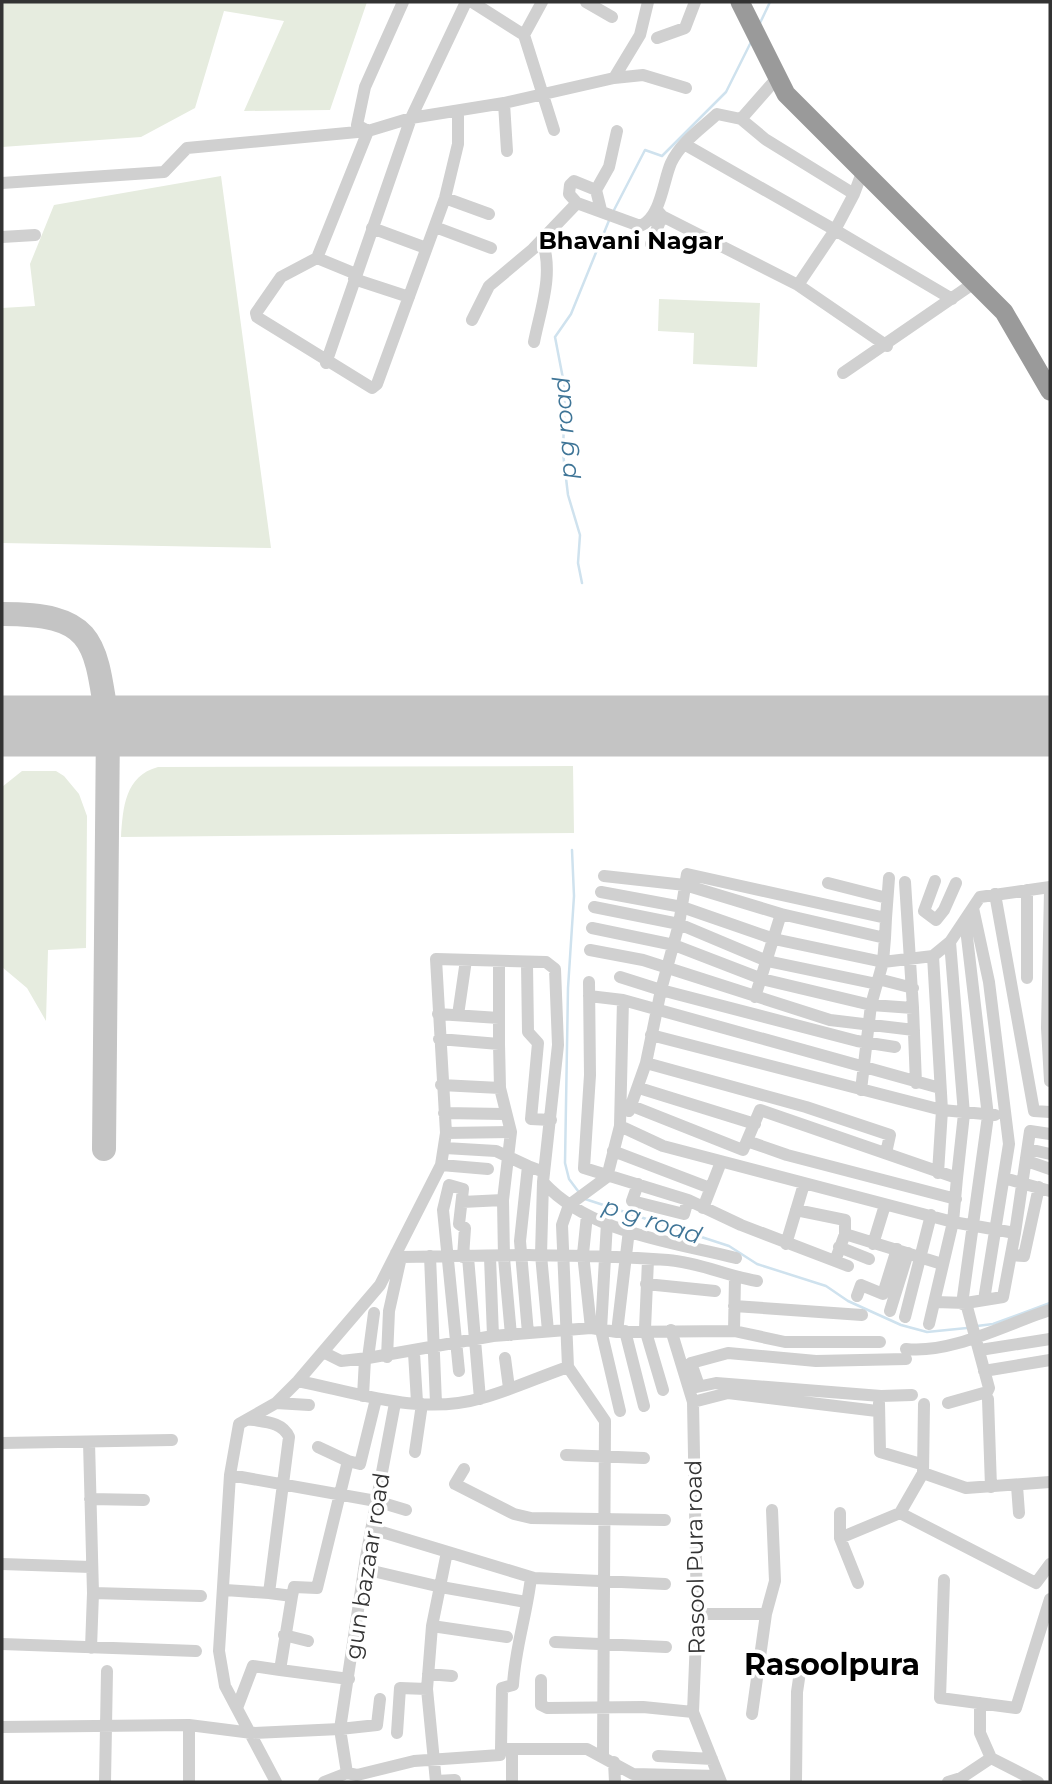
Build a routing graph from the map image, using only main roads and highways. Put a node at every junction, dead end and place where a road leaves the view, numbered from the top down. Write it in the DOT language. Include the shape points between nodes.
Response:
graph roads {
  1 [pos="740,2"];
  2 [pos="751,2"];
  3 [pos="768,45"];
  4 [pos="1050,372"];
  5 [pos="1050,391"];
  1 -- 3 [label="highway"];
  2 -- 3 [label="highway"];
  3 -- 4 [label="highway" via="795,88 1012,306"];
  3 -- 5 [label="highway" via="786,94 1003,312"];
}
